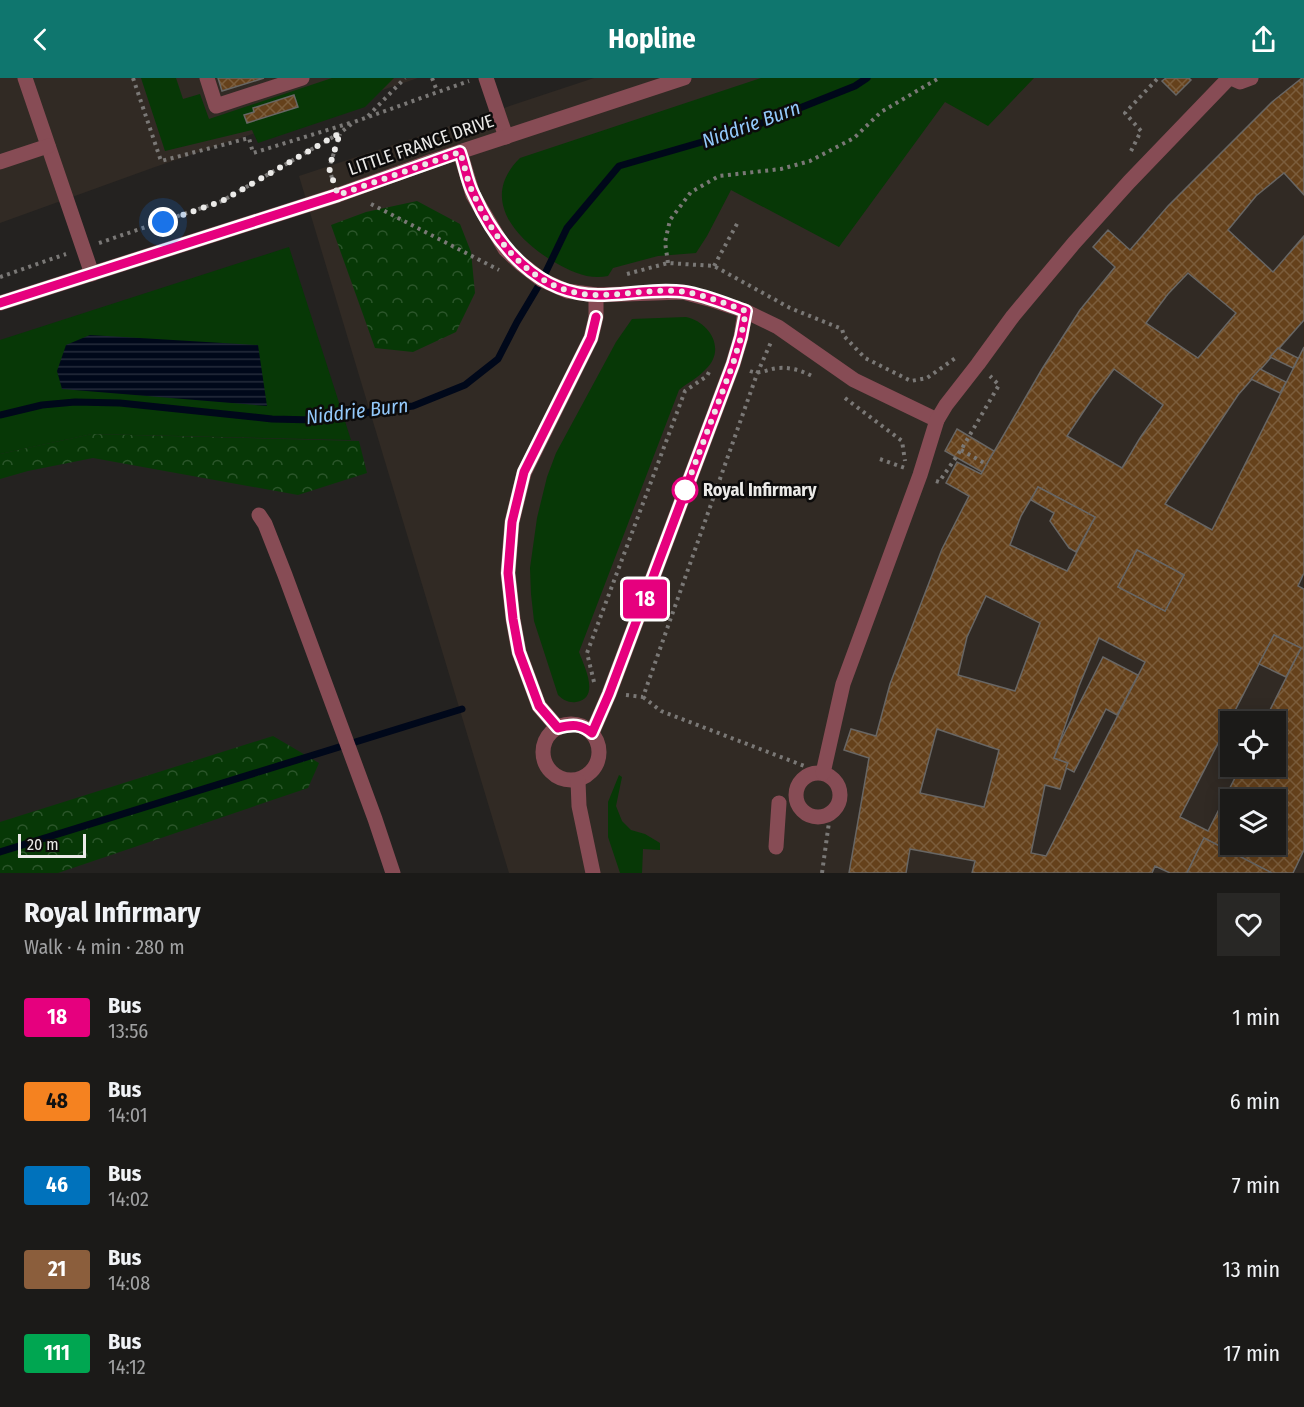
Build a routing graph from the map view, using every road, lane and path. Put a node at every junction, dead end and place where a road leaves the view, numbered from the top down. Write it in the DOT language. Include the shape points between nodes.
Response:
graph roads {
  1 [pos="25,78"];
  2 [pos="134,78"];
  3 [pos="207,78"];
  4 [pos="302,78"];
  5 [pos="405,78"];
  6 [pos="432,78"];
  7 [pos="478,78"];
  8 [pos="486,78"];
  9 [pos="684,78"];
  10 [pos="939,78"];
  11 [pos="1158,78"];
  12 [pos="1230,78"];
  13 [pos="1251,78"];
  14 [pos="437,91"];
  15 [pos="366,117"];
  16 [pos="354,122"];
  17 [pos="340,133"];
  18 [pos="506,137"];
  19 [pos="48,146"];
  20 [pos="460,152"];
  21 [pos="1126,161"];
  22 [pos="0,162"];
  23 [pos="338,195"];
  24 [pos="371,204"];
  25 [pos="738,222"];
  26 [pos="83,248"];
  27 [pos="668,263"];
  28 [pos="714,266"];
  29 [pos="500,270"];
  30 [pos="92,274"];
  31 [pos="624,274"];
  32 [pos="0,277"];
  33 [pos="596,296"];
  34 [pos="0,303"];
  35 [pos="746,311"];
  36 [pos="733,364"];
  37 [pos="978,364"];
  38 [pos="823,382"];
  39 [pos="685,390"];
  40 [pos="842,396"];
  41 [pos="937,420"];
  42 [pos="961,450"];
  43 [pos="880,459"];
  44 [pos="986,464"];
  45 [pos="906,468"];
  46 [pos="920,475"];
  47 [pos="259,515"];
  48 [pos="643,697"];
  49 [pos="558,728"];
  50 [pos="592,733"];
  51 [pos="823,773"];
  52 [pos="578,781"];
  53 [pos="779,803"];
  54 [pos="830,815"];
  55 [pos="776,848"];
  56 [pos="393,873"];
  57 [pos="593,873"];
  58 [pos="822,873"];
  1 -- 19 [label="street"];
  2 -- 16 [label="path" via="161,161 249,138 253,153"];
  3 -- 4 [label="street" via="216,106"];
  5 -- 15 [label="path"];
  6 -- 14 [label="path"];
  7 -- 14 [label="path"];
  8 -- 18 [label="street"];
  9 -- 18 [label="street, LITTLE FRANCE DRIVE"];
  10 -- 27 [label="path" via="881,112 854,138 810,161 781,169 719,176 691,192 670,220 664,242"];
  11 -- 21 [label="path" via="1125,113 1141,131"];
  12 -- 13 [label="street" via="1240,82"];
  12 -- 37 [label="street" via="1074,243 1012,316"];
  14 -- 15 [label="path"];
  15 -- 16 [label="path"];
  16 -- 17 [label="path"];
  17 -- 23 [label="path" via="329,168"];
  17 -- 26 [label="path" via="222,201"];
  18 -- 20 [label="street, LITTLE FRANCE DRIVE"];
  19 -- 22 [label="street"];
  19 -- 26 [label="street"];
  20 -- 23 [label="street, LITTLE FRANCE DRIVE"];
  20 -- 33 [label="street" via="473,195 505,249 542,280 567,291"];
  23 -- 30 [label="street, LITTLE FRANCE DRIVE"];
  24 -- 29 [label="path"];
  25 -- 28 [label="path"];
  26 -- 30 [label="street"];
  26 -- 32 [label="path"];
  27 -- 28 [label="path"];
  27 -- 31 [label="path"];
  28 -- 37 [label="path" via="790,308 842,329 864,358 911,381 927,378 966,351"];
  30 -- 34 [label="street, LITTLE FRANCE DRIVE"];
  33 -- 35 [label="street" via="683,292"];
  33 -- 49 [label="street" via="591,338 524,472 512,522 508,573 519,652 539,706"];
  35 -- 36 [label="street"];
  35 -- 41 [label="street" via="794,336 854,380"];
  36 -- 38 [label="path" via="757,374 776,368 798,369"];
  36 -- 39 [label="path" via="717,357 706,376"];
  36 -- 50 [label="street"];
  37 -- 41 [label="street"];
  37 -- 42 [label="path" via="999,385"];
  40 -- 45 [label="path" via="902,441"];
  41 -- 46 [label="street"];
  42 -- 44 [label="path"];
  42 -- 46 [label="path" via="939,483"];
  43 -- 45 [label="path"];
  45 -- 46 [label="path"];
  46 -- 51 [label="street" via="843,684"];
  47 -- 56 [label="street" via="285,575"];
  48 -- 51 [label="path" via="661,711"];
  49 -- 50 [label="street" via="571,724"];
  49 -- 52 [label="street" via="548,737 543,750 546,763 554,774"];
  50 -- 52 [label="street" via="600,749 598,762 591,773"];
  51 -- 54 [label="street" via="836,782 840,795"];
  51 -- 54 [label="street" via="800,781 796,801 809,816"];
  52 -- 57 [label="street" via="579,806"];
  53 -- 55 [label="street"];
  54 -- 58 [label="path"];
}
